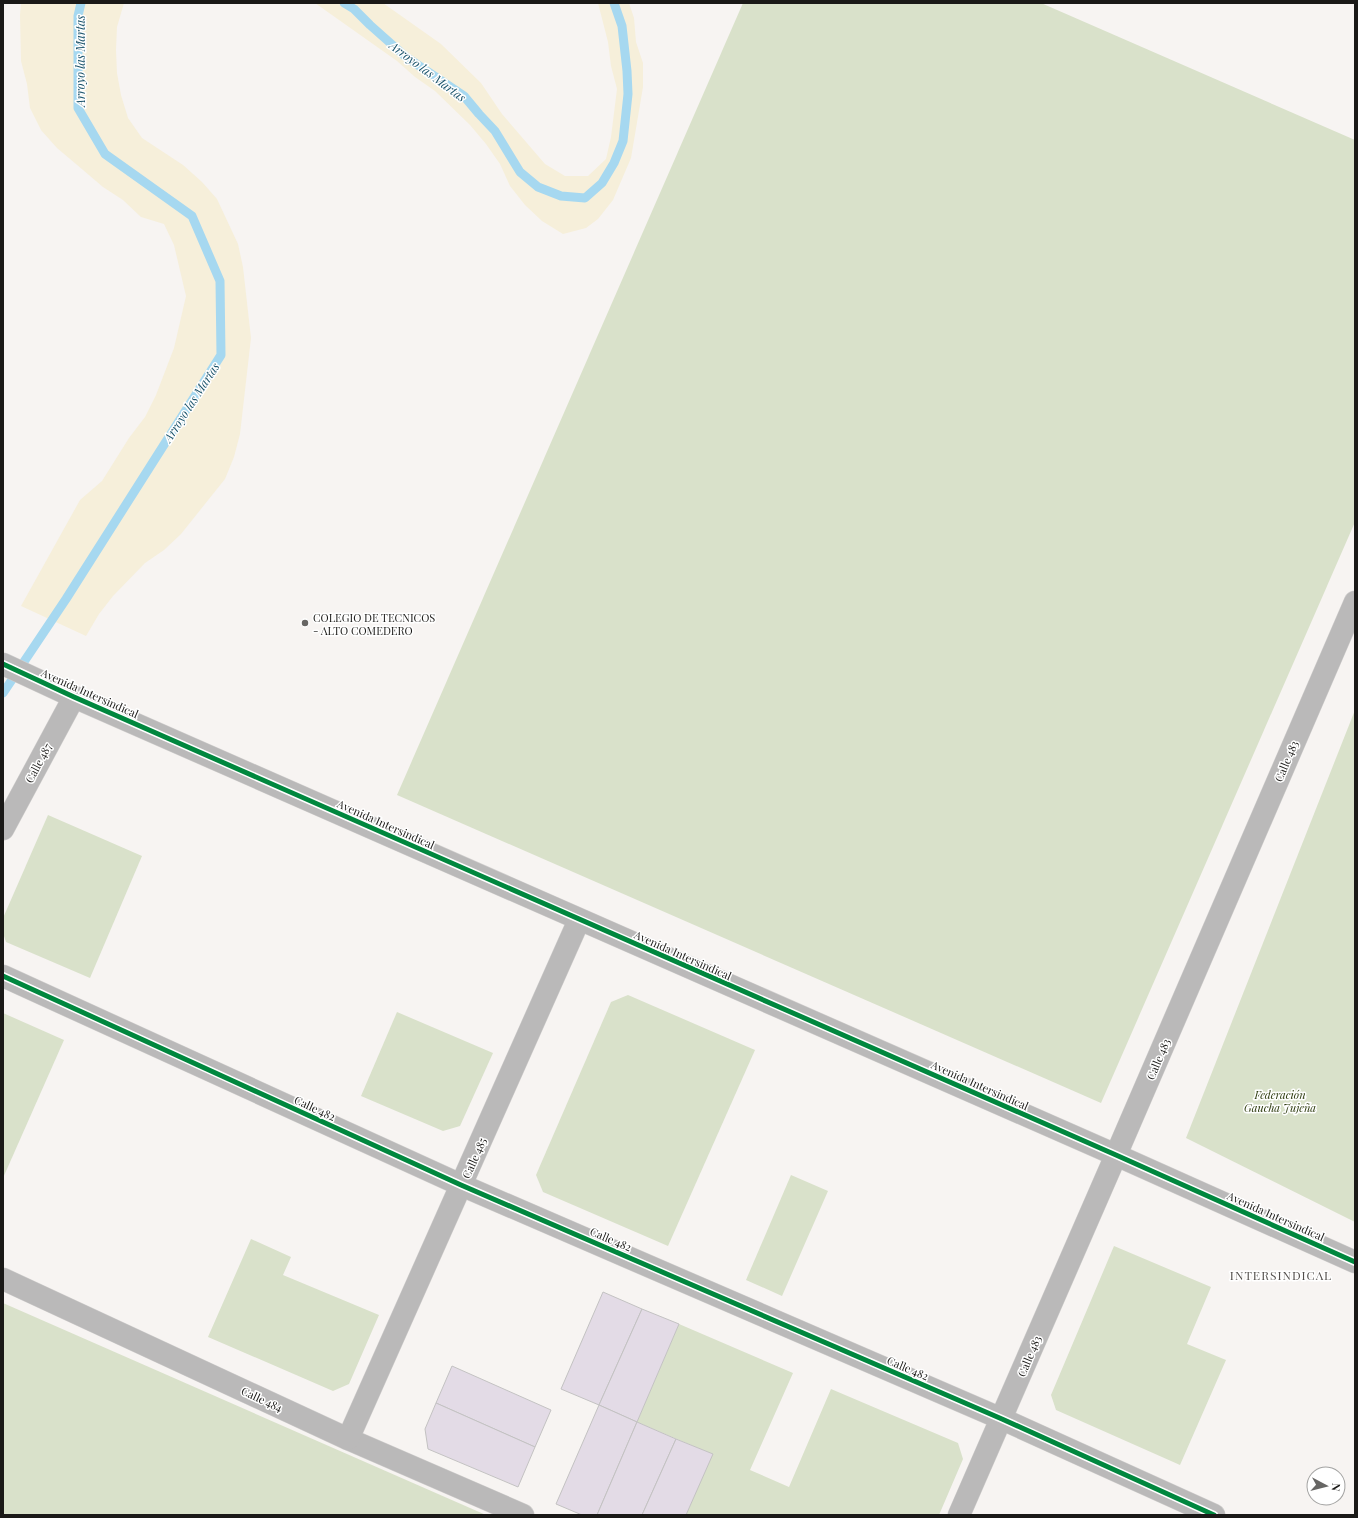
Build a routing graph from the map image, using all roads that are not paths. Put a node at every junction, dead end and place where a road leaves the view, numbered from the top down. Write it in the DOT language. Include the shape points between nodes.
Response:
graph roads {
  1 [pos="1355,602"];
  2 [pos="3,664"];
  3 [pos="74,697"];
  4 [pos="3,829"];
  5 [pos="579,920"];
  6 [pos="3,976"];
  7 [pos="1116,1155"];
  8 [pos="461,1185"];
  9 [pos="1355,1262"];
  10 [pos="3,1279"];
  11 [pos="1002,1419"];
  12 [pos="348,1439"];
  13 [pos="523,1515"];
  14 [pos="959,1515"];
  15 [pos="1214,1515"];
  1 -- 7 [label="street, Calle 483"];
  2 -- 3 [label="street, Avenida Intersindical"];
  3 -- 4 [label="street, Calle 487"];
  3 -- 5 [label="street, Avenida Intersindical"];
  5 -- 7 [label="street, Avenida Intersindical"];
  5 -- 8 [label="street, Calle 485"];
  6 -- 8 [label="street, Calle 482"];
  7 -- 9 [label="street, Avenida Intersindical"];
  7 -- 11 [label="street, Calle 483"];
  8 -- 11 [label="street, Calle 482"];
  8 -- 12 [label="street, Calle 485"];
  10 -- 12 [label="street, Calle 484"];
  11 -- 14 [label="street, Calle 483"];
  11 -- 15 [label="street, Calle 482"];
  12 -- 13 [label="street, Calle 484"];
}
